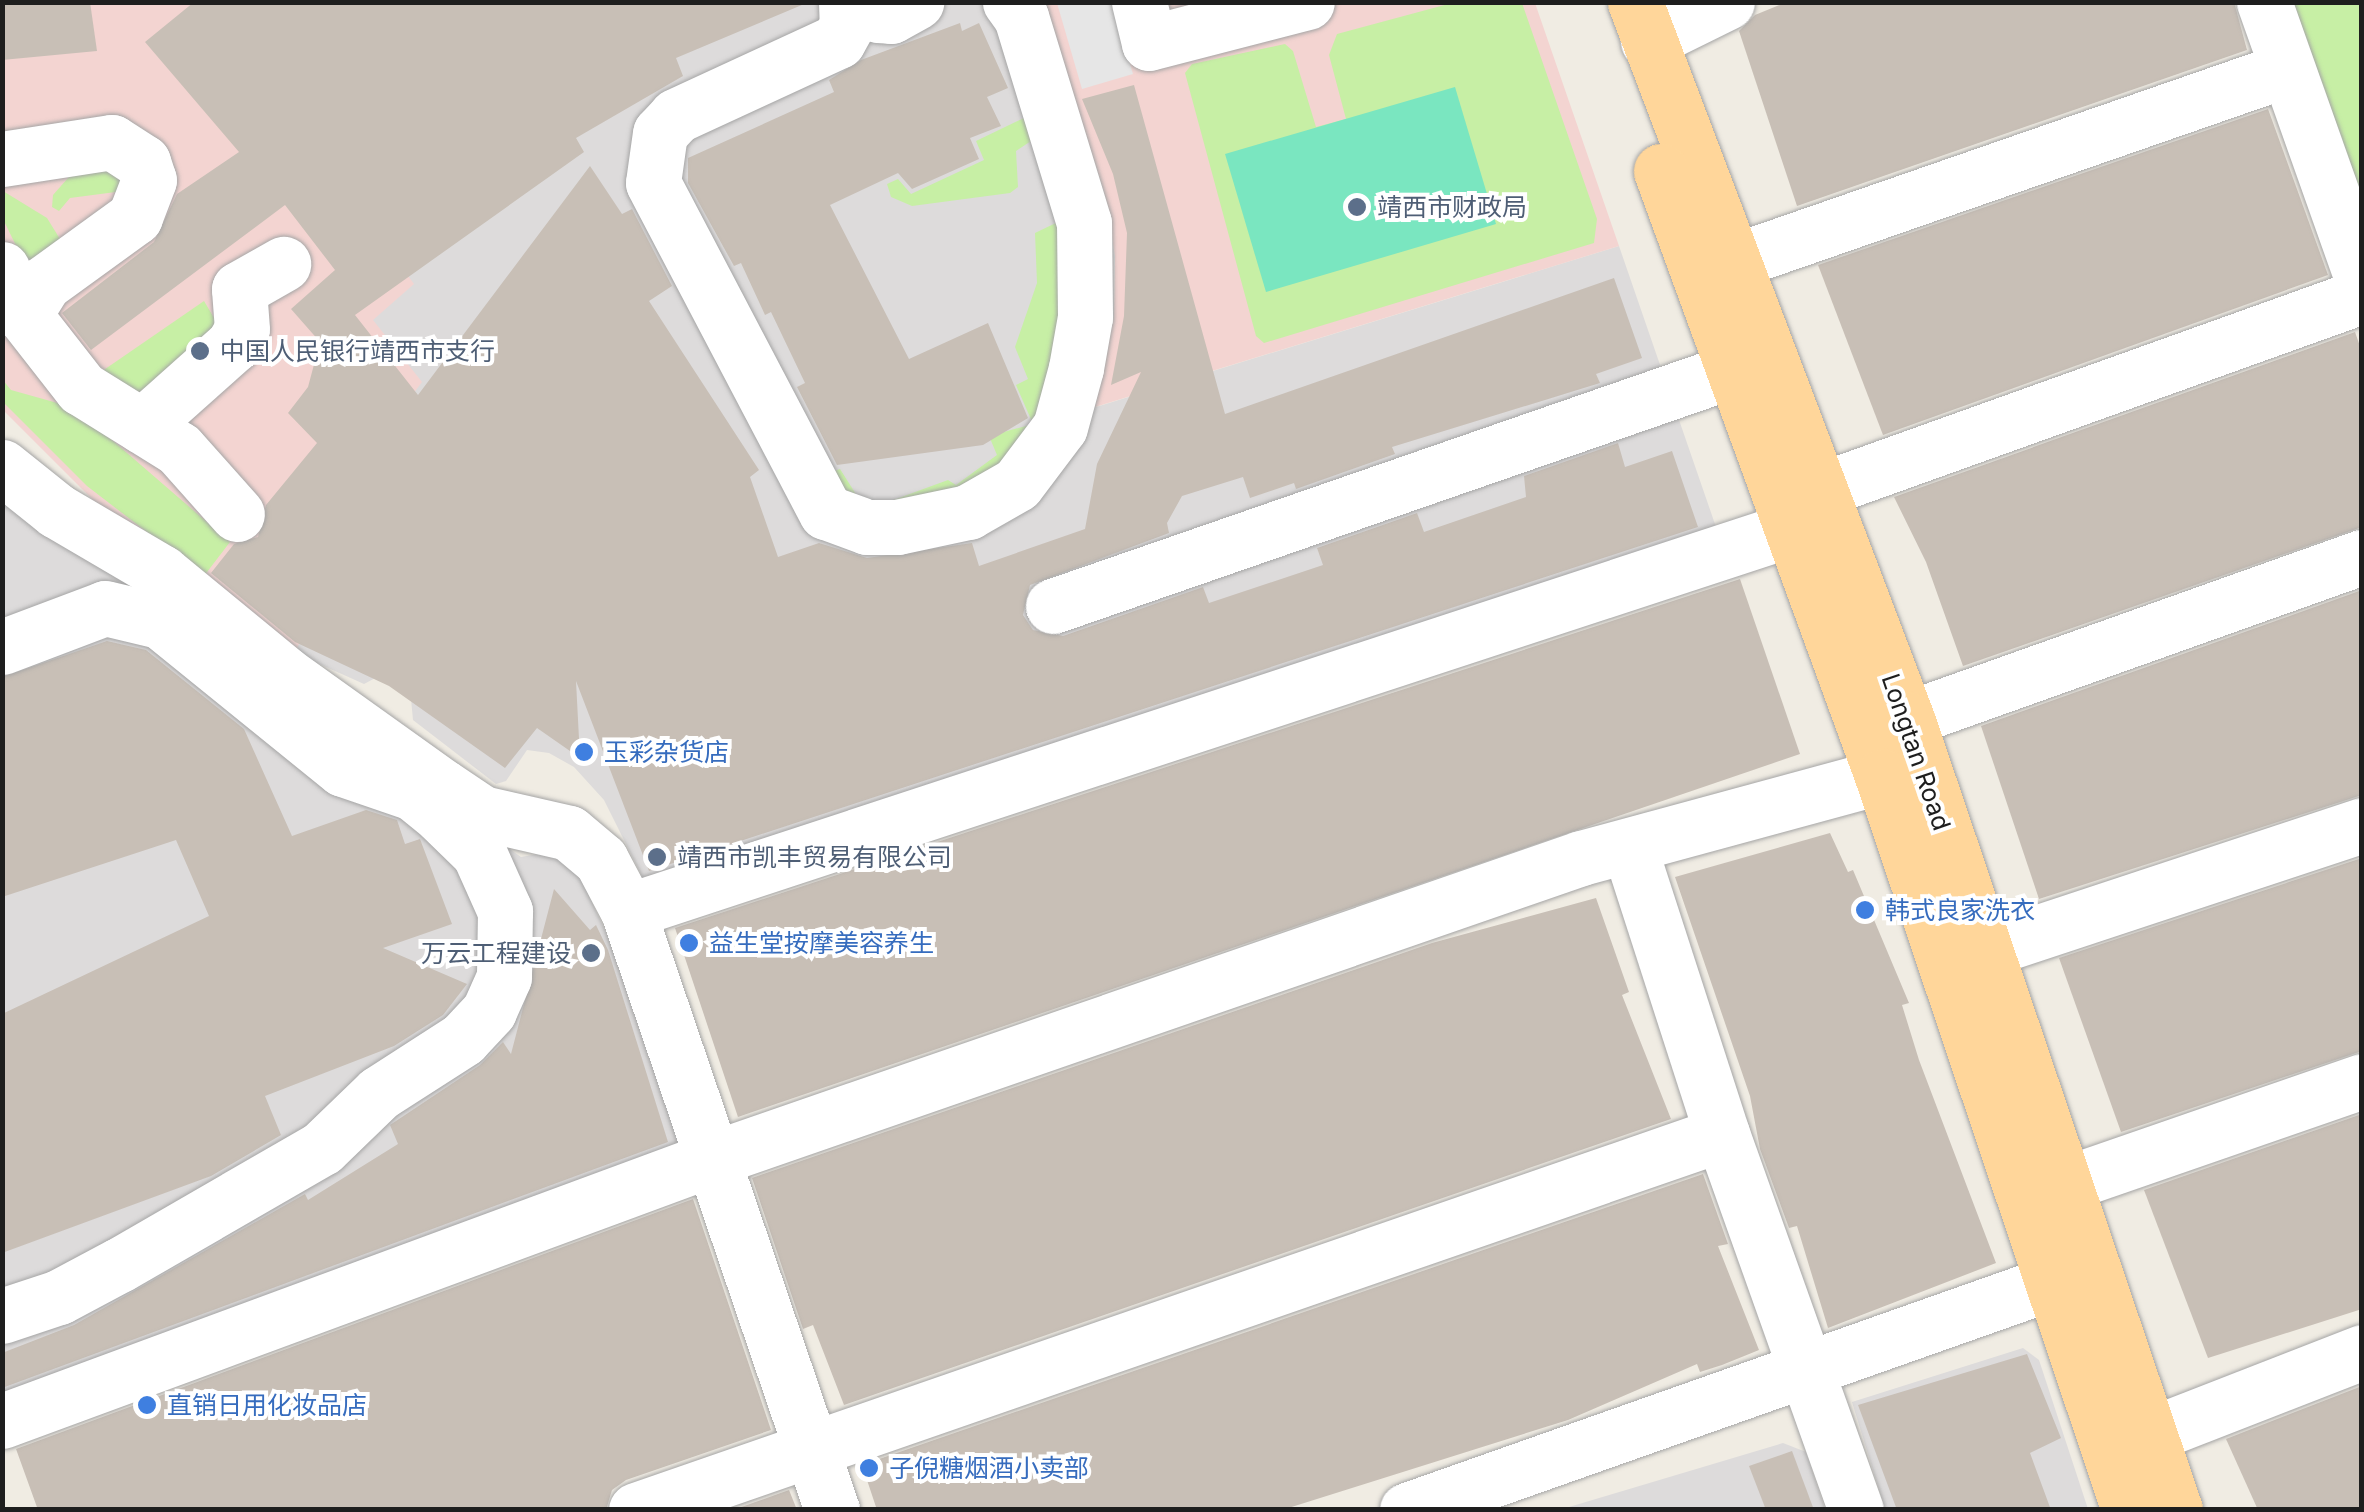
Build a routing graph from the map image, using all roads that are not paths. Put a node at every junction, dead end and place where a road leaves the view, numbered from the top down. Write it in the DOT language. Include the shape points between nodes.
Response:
graph roads {
  1 [pos="846,2"];
  2 [pos="868,2"];
  3 [pos="916,2"];
  4 [pos="1010,2"];
  5 [pos="1139,2"];
  6 [pos="1307,2"];
  7 [pos="1603,2"];
  8 [pos="1727,2"];
  9 [pos="2264,2"];
  10 [pos="1642,22"];
  11 [pos="2285,70"];
  12 [pos="2,159"];
  13 [pos="1735,260"];
  14 [pos="283,264"];
  15 [pos="2362,278"];
  16 [pos="13,292"];
  17 [pos="2362,296"];
  18 [pos="1731,371"];
  19 [pos="142,426"];
  20 [pos="2,467"];
  21 [pos="1803,510"];
  22 [pos="237,514"];
  23 [pos="107,540"];
  24 [pos="2362,557"];
  25 [pos="1053,606"];
  26 [pos="124,608"];
  27 [pos="2,647"];
  28 [pos="1906,719"];
  29 [pos="1882,776"];
  30 [pos="2362,825"];
  31 [pos="1629,846"];
  32 [pos="628,911"];
  33 [pos="1985,950"];
  34 [pos="2362,1081"];
  35 [pos="1722,1134"];
  36 [pos="709,1160"];
  37 [pos="2065,1184"];
  38 [pos="2055,1296"];
  39 [pos="2,1316"];
  40 [pos="2362,1352"];
  41 [pos="1813,1378"];
  42 [pos="2,1421"];
  43 [pos="2148,1436"];
  44 [pos="810,1448"];
  45 [pos="636,1510"];
  46 [pos="832,1510"];
  47 [pos="1407,1510"];
  48 [pos="1479,1510"];
  49 [pos="1856,1510"];
  50 [pos="2129,1510"];
  51 [pos="2175,1510"];
  1 -- 4 [label="street" via="838,41 676,116 660,133 653,183 826,512 867,526 896,527 968,512 1017,484 1060,427 1076,368 1086,318 1084,223"];
  2 -- 3 [label="street" via="878,15 891,16"];
  5 -- 6 [label="street" via="1149,43"];
  7 -- 18 [label="main road, Longtan Road"];
  8 -- 10 [label="street"];
  9 -- 11 [label="street"];
  10 -- 13 [label="main road, Longtan Road"];
  11 -- 13 [label="street"];
  11 -- 15 [label="street"];
  12 -- 16 [label="street" via="112,142 143,162 149,180 134,218 44,283"];
  13 -- 21 [label="main road, Longtan Road"];
  14 -- 19 [label="street" via="239,289 242,329 233,344"];
  16 -- 19 [label="street" via="81,388"];
  17 -- 21 [label="street"];
  18 -- 21 [label="main road, Longtan Road"];
  18 -- 25 [label="street"];
  19 -- 22 [label="street" via="179,450"];
  20 -- 23 [label="street"];
  21 -- 28 [label="main road, Longtan Road"];
  21 -- 29 [label="main road, Longtan Road"];
  21 -- 32 [label="street"];
  23 -- 26 [label="street" via="103,581"];
  23 -- 32 [label="street" via="160,572 285,674 469,804 570,833 601,860"];
  24 -- 28 [label="street"];
  26 -- 27 [label="street" via="106,608"];
  26 -- 39 [label="street" via="182,638 342,770 412,793 479,853 505,911 504,976 488,1011 463,1039 379,1093 322,1148 120,1265"];
  28 -- 33 [label="main road, Longtan Road"];
  29 -- 31 [label="street"];
  29 -- 38 [label="main road, Longtan Road"];
  30 -- 33 [label="street"];
  31 -- 35 [label="street"];
  31 -- 36 [label="street"];
  32 -- 36 [label="street"];
  33 -- 37 [label="main road, Longtan Road"];
  34 -- 37 [label="street"];
  35 -- 41 [label="street"];
  35 -- 44 [label="street"];
  36 -- 42 [label="street"];
  36 -- 44 [label="street"];
  37 -- 43 [label="main road, Longtan Road"];
  38 -- 41 [label="street"];
  38 -- 50 [label="main road, Longtan Road"];
  40 -- 43 [label="street"];
  41 -- 47 [label="street"];
  41 -- 48 [label="street"];
  41 -- 49 [label="street"];
  43 -- 51 [label="main road, Longtan Road"];
  44 -- 45 [label="street"];
  44 -- 46 [label="street"];
}
